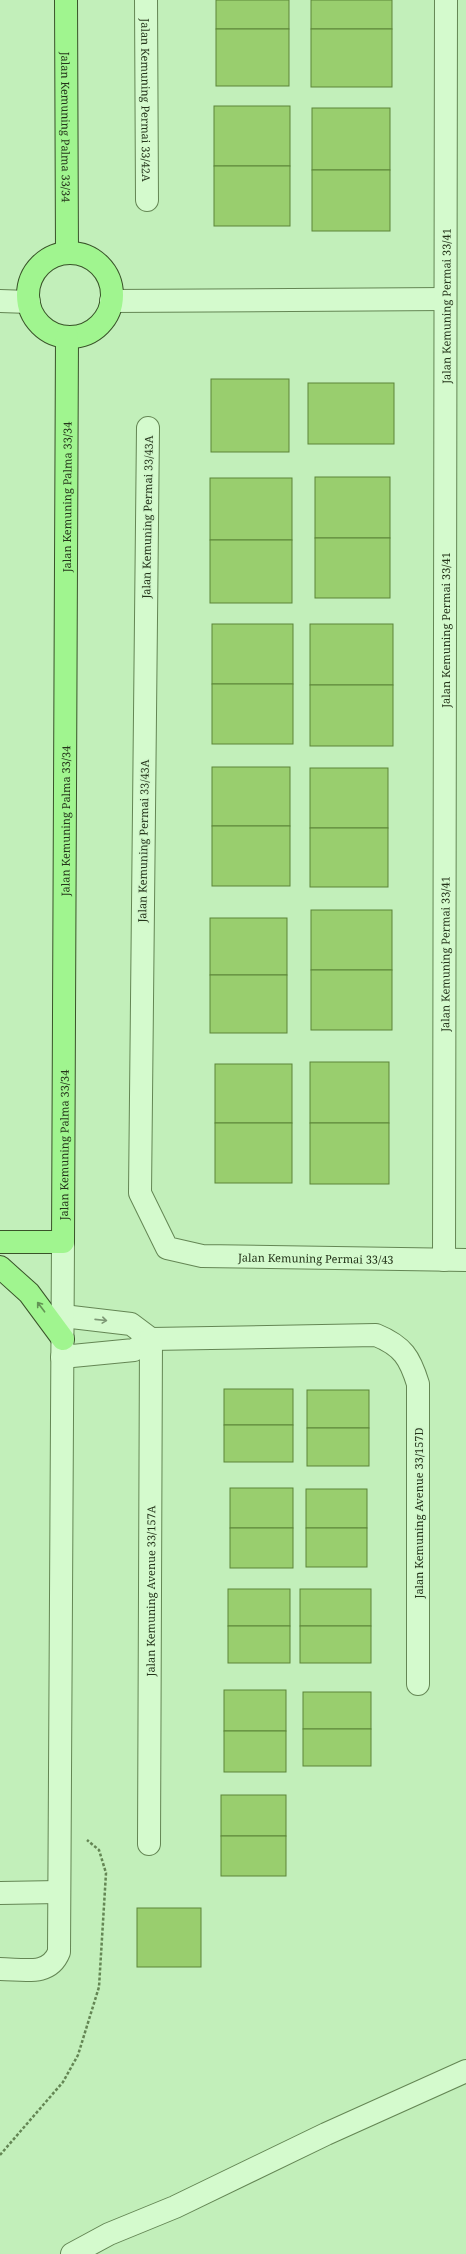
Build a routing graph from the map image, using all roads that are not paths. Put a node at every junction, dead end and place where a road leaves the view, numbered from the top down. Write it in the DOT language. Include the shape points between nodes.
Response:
graph roads {
  1 [pos="66,0"];
  2 [pos="146,0"];
  3 [pos="446,0"];
  4 [pos="147,200"];
  5 [pos="67,253"];
  6 [pos="445,299"];
  7 [pos="0,301"];
  8 [pos="111,301"];
  9 [pos="29,302"];
  10 [pos="67,337"];
  11 [pos="148,428"];
  12 [pos="0,1242"];
  13 [pos="62,1242"];
  14 [pos="167,1248"];
  15 [pos="444,1260"];
  16 [pos="466,1260"];
  17 [pos="0,1267"];
  18 [pos="62,1316"];
  19 [pos="151,1339"];
  20 [pos="62,1348"];
  21 [pos="418,1684"];
  22 [pos="149,1844"];
  23 [pos="59,1892"];
  24 [pos="0,1893"];
  25 [pos="0,1969"];
  26 [pos="466,2071"];
  27 [pos="72,2254"];
  1 -- 5 [label="main road, Jalan Kemuning Palma 33/34"];
  2 -- 4 [label="street, Jalan Kemuning Permai 33/42A"];
  3 -- 6 [label="street, Jalan Kemuning Permai 33/41"];
  5 -- 8 [label="main road" via="80,254 101,267 108,277"];
  5 -- 9 [label="main road" via="54,256 42,264 33,275 29,288"];
  6 -- 8 [label="street"];
  6 -- 15 [label="street, Jalan Kemuning Permai 33/41"];
  7 -- 9 [label="street"];
  8 -- 10 [label="main road" via="108,313 101,324 91,332"];
  9 -- 10 [label="main road" via="33,315 42,326 53,334"];
  10 -- 13 [label="main road, Jalan Kemuning Palma 33/34"];
  11 -- 14 [label="street, Jalan Kemuning Permai 33/43A" via="140,1193"];
  12 -- 13 [label="main road"];
  13 -- 18 [label="street"];
  14 -- 15 [label="street, Jalan Kemuning Permai 33/43" via="202,1256"];
  15 -- 16 [label="street, Jalan Kemuning Permai 33/43"];
  20 -- 17 [label="main road, one-way" via="29,1293"];
  18 -- 19 [label="street, one-way" via="131,1324"];
  18 -- 20 [label="street"];
  19 -- 20 [label="street" via="134,1350"];
  19 -- 21 [label="street, Jalan Kemuning Avenue 33/157D" via="376,1335 400,1347 409,1359 418,1384"];
  19 -- 22 [label="street, Jalan Kemuning Avenue 33/157A"];
  20 -- 23 [label="street"];
  23 -- 24 [label="street"];
  23 -- 25 [label="street" via="59,1952 55,1962 45,1969"];
  26 -- 27 [label="street" via="326,2134 175,2207 109,2234"];
}
